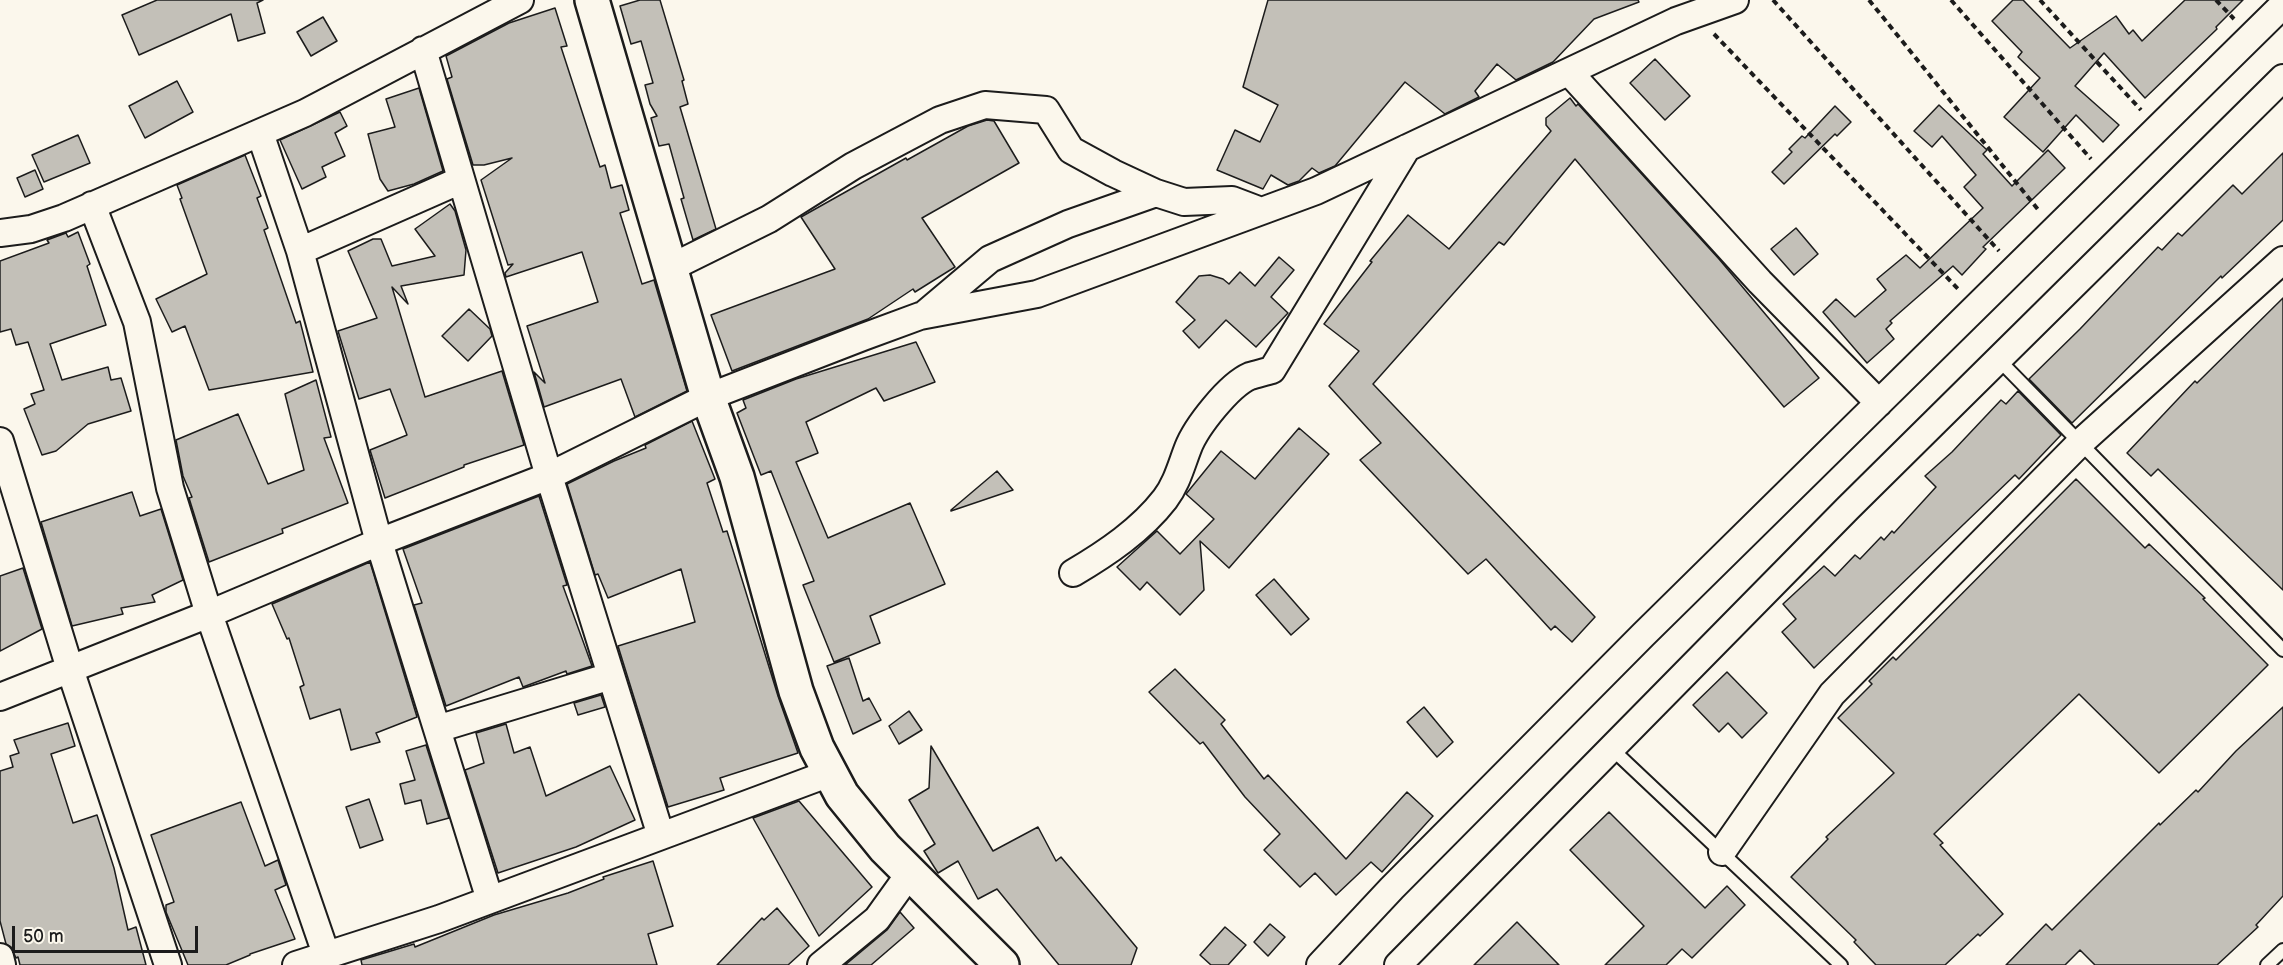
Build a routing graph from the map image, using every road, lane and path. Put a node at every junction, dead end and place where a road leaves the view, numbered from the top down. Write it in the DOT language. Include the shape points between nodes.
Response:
graph roads {
  1 [pos="520,0"];
  2 [pos="592,0"];
  3 [pos="1735,0"];
  4 [pos="1773,0"];
  5 [pos="1869,0"];
  6 [pos="1951,0"];
  7 [pos="2040,0"];
  8 [pos="2283,5"];
  9 [pos="1695,14"];
  10 [pos="423,50"];
  11 [pos="1569,72"];
  12 [pos="2283,78"];
  13 [pos="2158,128"];
  14 [pos="260,133"];
  15 [pos="1407,148"];
  16 [pos="2108,178"];
  17 [pos="461,180"];
  18 [pos="1156,193"];
  19 [pos="92,205"];
  20 [pos="1261,211"];
  21 [pos="2055,230"];
  22 [pos="0,233"];
  23 [pos="300,251"];
  24 [pos="2283,260"];
  25 [pos="670,268"];
  26 [pos="2015,269"];
  27 [pos="1976,308"];
  28 [pos="924,316"];
  29 [pos="1999,360"];
  30 [pos="708,397"];
  31 [pos="1879,403"];
  32 [pos="0,441"];
  33 [pos="2080,443"];
  34 [pos="549,476"];
  35 [pos="379,542"];
  36 [pos="1073,573"];
  37 [pos="209,614"];
  38 [pos="2283,650"];
  39 [pos="70,669"];
  40 [pos="611,676"];
  41 [pos="0,697"];
  42 [pos="437,729"];
  43 [pos="1611,748"];
  44 [pos="830,773"];
  45 [pos="661,836"];
  46 [pos="1722,852"];
  47 [pos="910,873"];
  48 [pos="490,900"];
  49 [pos="2283,950"];
  50 [pos="0,957"];
  51 [pos="327,957"];
  52 [pos="3,965"];
  53 [pos="168,965"];
  54 [pos="296,965"];
  55 [pos="821,965"];
  56 [pos="1002,965"];
  57 [pos="1320,965"];
  58 [pos="1398,965"];
  59 [pos="1841,965"];
  60 [pos="2267,965"];
  1 -- 10 [label="street"];
  2 -- 25 [label="street"];
  3 -- 9 [label="street"];
  4 -- 26 [label="path"];
  5 -- 21 [label="path"];
  6 -- 16 [label="path"];
  7 -- 13 [label="path"];
  8 -- 13 [label="street"];
  9 -- 11 [label="street"];
  9 -- 27 [label="path"];
  10 -- 14 [label="street"];
  10 -- 17 [label="street"];
  11 -- 15 [label="street"];
  11 -- 31 [label="street" via="1760,282"];
  12 -- 29 [label="street"];
  13 -- 16 [label="street"];
  14 -- 19 [label="street"];
  14 -- 23 [label="street"];
  15 -- 20 [label="street" via="1316,191"];
  15 -- 36 [label="street" via="1272,370 1248,377 1222,399 1188,447 1166,498 1132,533"];
  16 -- 21 [label="street"];
  17 -- 23 [label="street"];
  17 -- 34 [label="street"];
  18 -- 20 [label="street" via="1184,202 1232,200"];
  18 -- 25 [label="street" via="1071,150 1046,110 985,105 940,120 853,166 769,219"];
  18 -- 28 [label="street" via="990,259"];
  19 -- 22 [label="street" via="31,229"];
  19 -- 37 [label="street" via="137,321 170,488"];
  20 -- 28 [label="street" via="1038,294"];
  21 -- 26 [label="street"];
  23 -- 35 [label="street"];
  24 -- 33 [label="street"];
  25 -- 30 [label="street"];
  26 -- 27 [label="street"];
  27 -- 31 [label="street"];
  28 -- 30 [label="street"];
  29 -- 33 [label="lane"];
  29 -- 43 [label="street"];
  30 -- 34 [label="street"];
  30 -- 44 [label="street" via="737,477 796,691"];
  31 -- 57 [label="street" via="1425,855"];
  32 -- 39 [label="street"];
  33 -- 38 [label="lane"];
  33 -- 46 [label="street" via="1832,694"];
  34 -- 35 [label="street"];
  34 -- 40 [label="street"];
  35 -- 37 [label="street"];
  35 -- 42 [label="street"];
  37 -- 39 [label="street"];
  37 -- 51 [label="street"];
  39 -- 41 [label="street"];
  39 -- 53 [label="street"];
  40 -- 42 [label="street"];
  40 -- 45 [label="street"];
  42 -- 48 [label="street"];
  43 -- 46 [label="lane"];
  43 -- 58 [label="street"];
  44 -- 45 [label="street"];
  44 -- 47 [label="street" via="842,795"];
  45 -- 48 [label="street"];
  46 -- 59 [label="lane"];
  47 -- 55 [label="street" via="877,919"];
  47 -- 56 [label="street"];
  48 -- 51 [label="street"];
  49 -- 60 [label="lane"];
  50 -- 52 [label="street"];
  51 -- 54 [label="street"];
}
